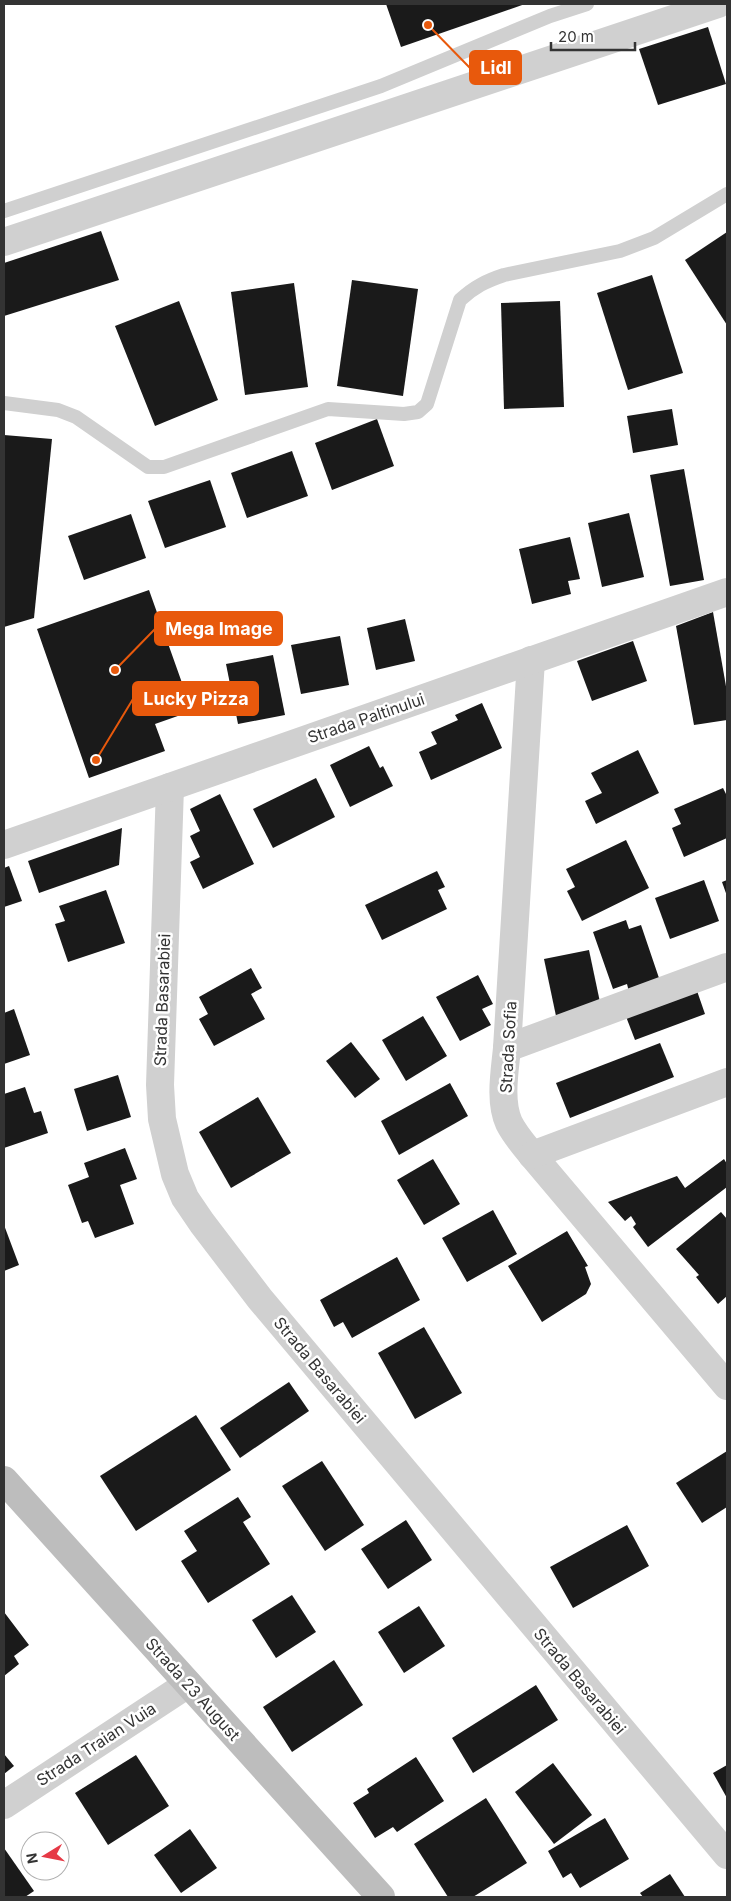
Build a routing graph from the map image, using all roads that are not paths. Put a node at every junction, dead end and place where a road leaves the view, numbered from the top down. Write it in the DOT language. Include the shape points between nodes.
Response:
graph roads {
  1 [pos="587,4"];
  2 [pos="718,4"];
  3 [pos="727,194"];
  4 [pos="4,211"];
  5 [pos="4,242"];
  6 [pos="4,403"];
  7 [pos="727,592"];
  8 [pos="531,660"];
  9 [pos="170,787"];
  10 [pos="4,844"];
  11 [pos="727,967"];
  12 [pos="507,1048"];
  13 [pos="727,1082"];
  14 [pos="532,1155"];
  15 [pos="727,1386"];
  16 [pos="4,1480"];
  17 [pos="188,1684"];
  18 [pos="4,1805"];
  19 [pos="727,1855"];
  20 [pos="381,1897"];
  1 -- 4 [label="lane" via="550,16 381,86"];
  2 -- 5 [label="street"];
  3 -- 6 [label="lane" via="654,238 620,251 487,280 472,289 460,300 427,404 418,412 328,410 164,467 148,467 76,417 58,410"];
  7 -- 8 [label="street, Strada Paltinului"];
  8 -- 9 [label="street, Strada Paltinului"];
  8 -- 12 [label="street, Strada Sofia"];
  9 -- 10 [label="street, Strada Paltinului"];
  9 -- 19 [label="street, Strada Basarabiei" via="160,1085 162,1119 175,1174 185,1198 260,1299"];
  11 -- 12 [label="street"];
  12 -- 14 [label="street, Strada Sofia" via="504,1077 508,1121"];
  13 -- 14 [label="street"];
  14 -- 15 [label="street, Strada Sofia"];
  16 -- 17 [label="main road, Strada 23 August"];
  17 -- 18 [label="street, Strada Traian Vuia"];
  17 -- 20 [label="main road, Strada 23 August"];
}
